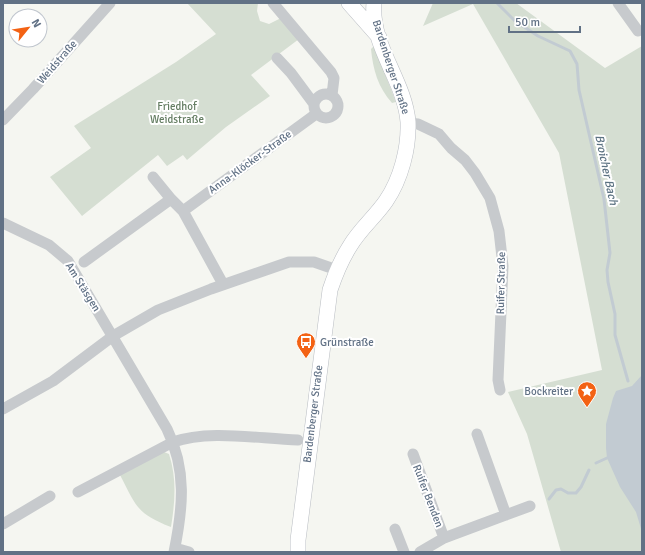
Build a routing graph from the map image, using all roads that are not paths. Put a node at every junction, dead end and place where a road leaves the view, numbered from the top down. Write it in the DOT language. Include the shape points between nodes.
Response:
graph roads {
  1 [pos="110,3"];
  2 [pos="273,3"];
  3 [pos="349,3"];
  4 [pos="374,3"];
  5 [pos="618,3"];
  6 [pos="638,31"];
  7 [pos="379,38"];
  8 [pos="277,58"];
  9 [pos="332,95"];
  10 [pos="315,109"];
  11 [pos="3,120"];
  12 [pos="408,123"];
  13 [pos="153,177"];
  14 [pos="170,199"];
  15 [pos="183,211"];
  16 [pos="3,223"];
  17 [pos="84,262"];
  18 [pos="337,270"];
  19 [pos="223,284"];
  20 [pos="113,336"];
  21 [pos="500,390"];
  22 [pos="3,409"];
  23 [pos="476,434"];
  24 [pos="298,440"];
  25 [pos="173,442"];
  26 [pos="413,454"];
  27 [pos="78,492"];
  28 [pos="50,496"];
  29 [pos="530,506"];
  30 [pos="506,515"];
  31 [pos="3,524"];
  32 [pos="395,529"];
  33 [pos="444,538"];
  34 [pos="296,548"];
  35 [pos="174,550"];
  36 [pos="189,552"];
  37 [pos="404,552"];
  38 [pos="420,552"];
  1 -- 11 [label="street, Weidstraße"];
  2 -- 9 [label="street" via="331,72 334,78"];
  3 -- 7 [label="main road"];
  4 -- 7 [label="main road, Bardenberger Straße"];
  5 -- 6 [label="street"];
  7 -- 12 [label="main road, Bardenberger Straße" via="400,88"];
  8 -- 10 [label="street" via="291,73"];
  9 -- 10 [label="street, Anna-Klöcker-Straße" via="319,96"];
  9 -- 10 [label="street" via="338,103 336,113 327,118"];
  10 -- 15 [label="street, Anna-Klöcker-Straße"];
  12 -- 18 [label="main road, Bardenberger Straße" via="404,156 392,190 350,245"];
  12 -- 21 [label="street, Ruifer Straße" via="418,124 439,134 476,173 490,198 499,230 503,266 498,380"];
  13 -- 14 [label="street"];
  14 -- 15 [label="street"];
  14 -- 17 [label="street"];
  15 -- 19 [label="street"];
  16 -- 20 [label="street, Am Stäsgen" via="49,245 68,261"];
  18 -- 19 [label="street" via="314,262 289,262"];
  18 -- 34 [label="main road, Bardenberger Straße" via="330,290"];
  19 -- 20 [label="street" via="158,310"];
  20 -- 22 [label="street" via="53,381"];
  20 -- 25 [label="street, Am Stäsgen"];
  23 -- 30 [label="street"];
  24 -- 25 [label="street" via="205,435"];
  25 -- 27 [label="street"];
  25 -- 35 [label="street, Am Stäsgen" via="182,488"];
  26 -- 33 [label="street, Ruifer Benden"];
  28 -- 31 [label="street"];
  29 -- 30 [label="street, Ruifer Benden"];
  30 -- 33 [label="street, Ruifer Benden"];
  32 -- 37 [label="street"];
  33 -- 38 [label="street, Ruifer Benden"];
  35 -- 36 [label="street"];
}
